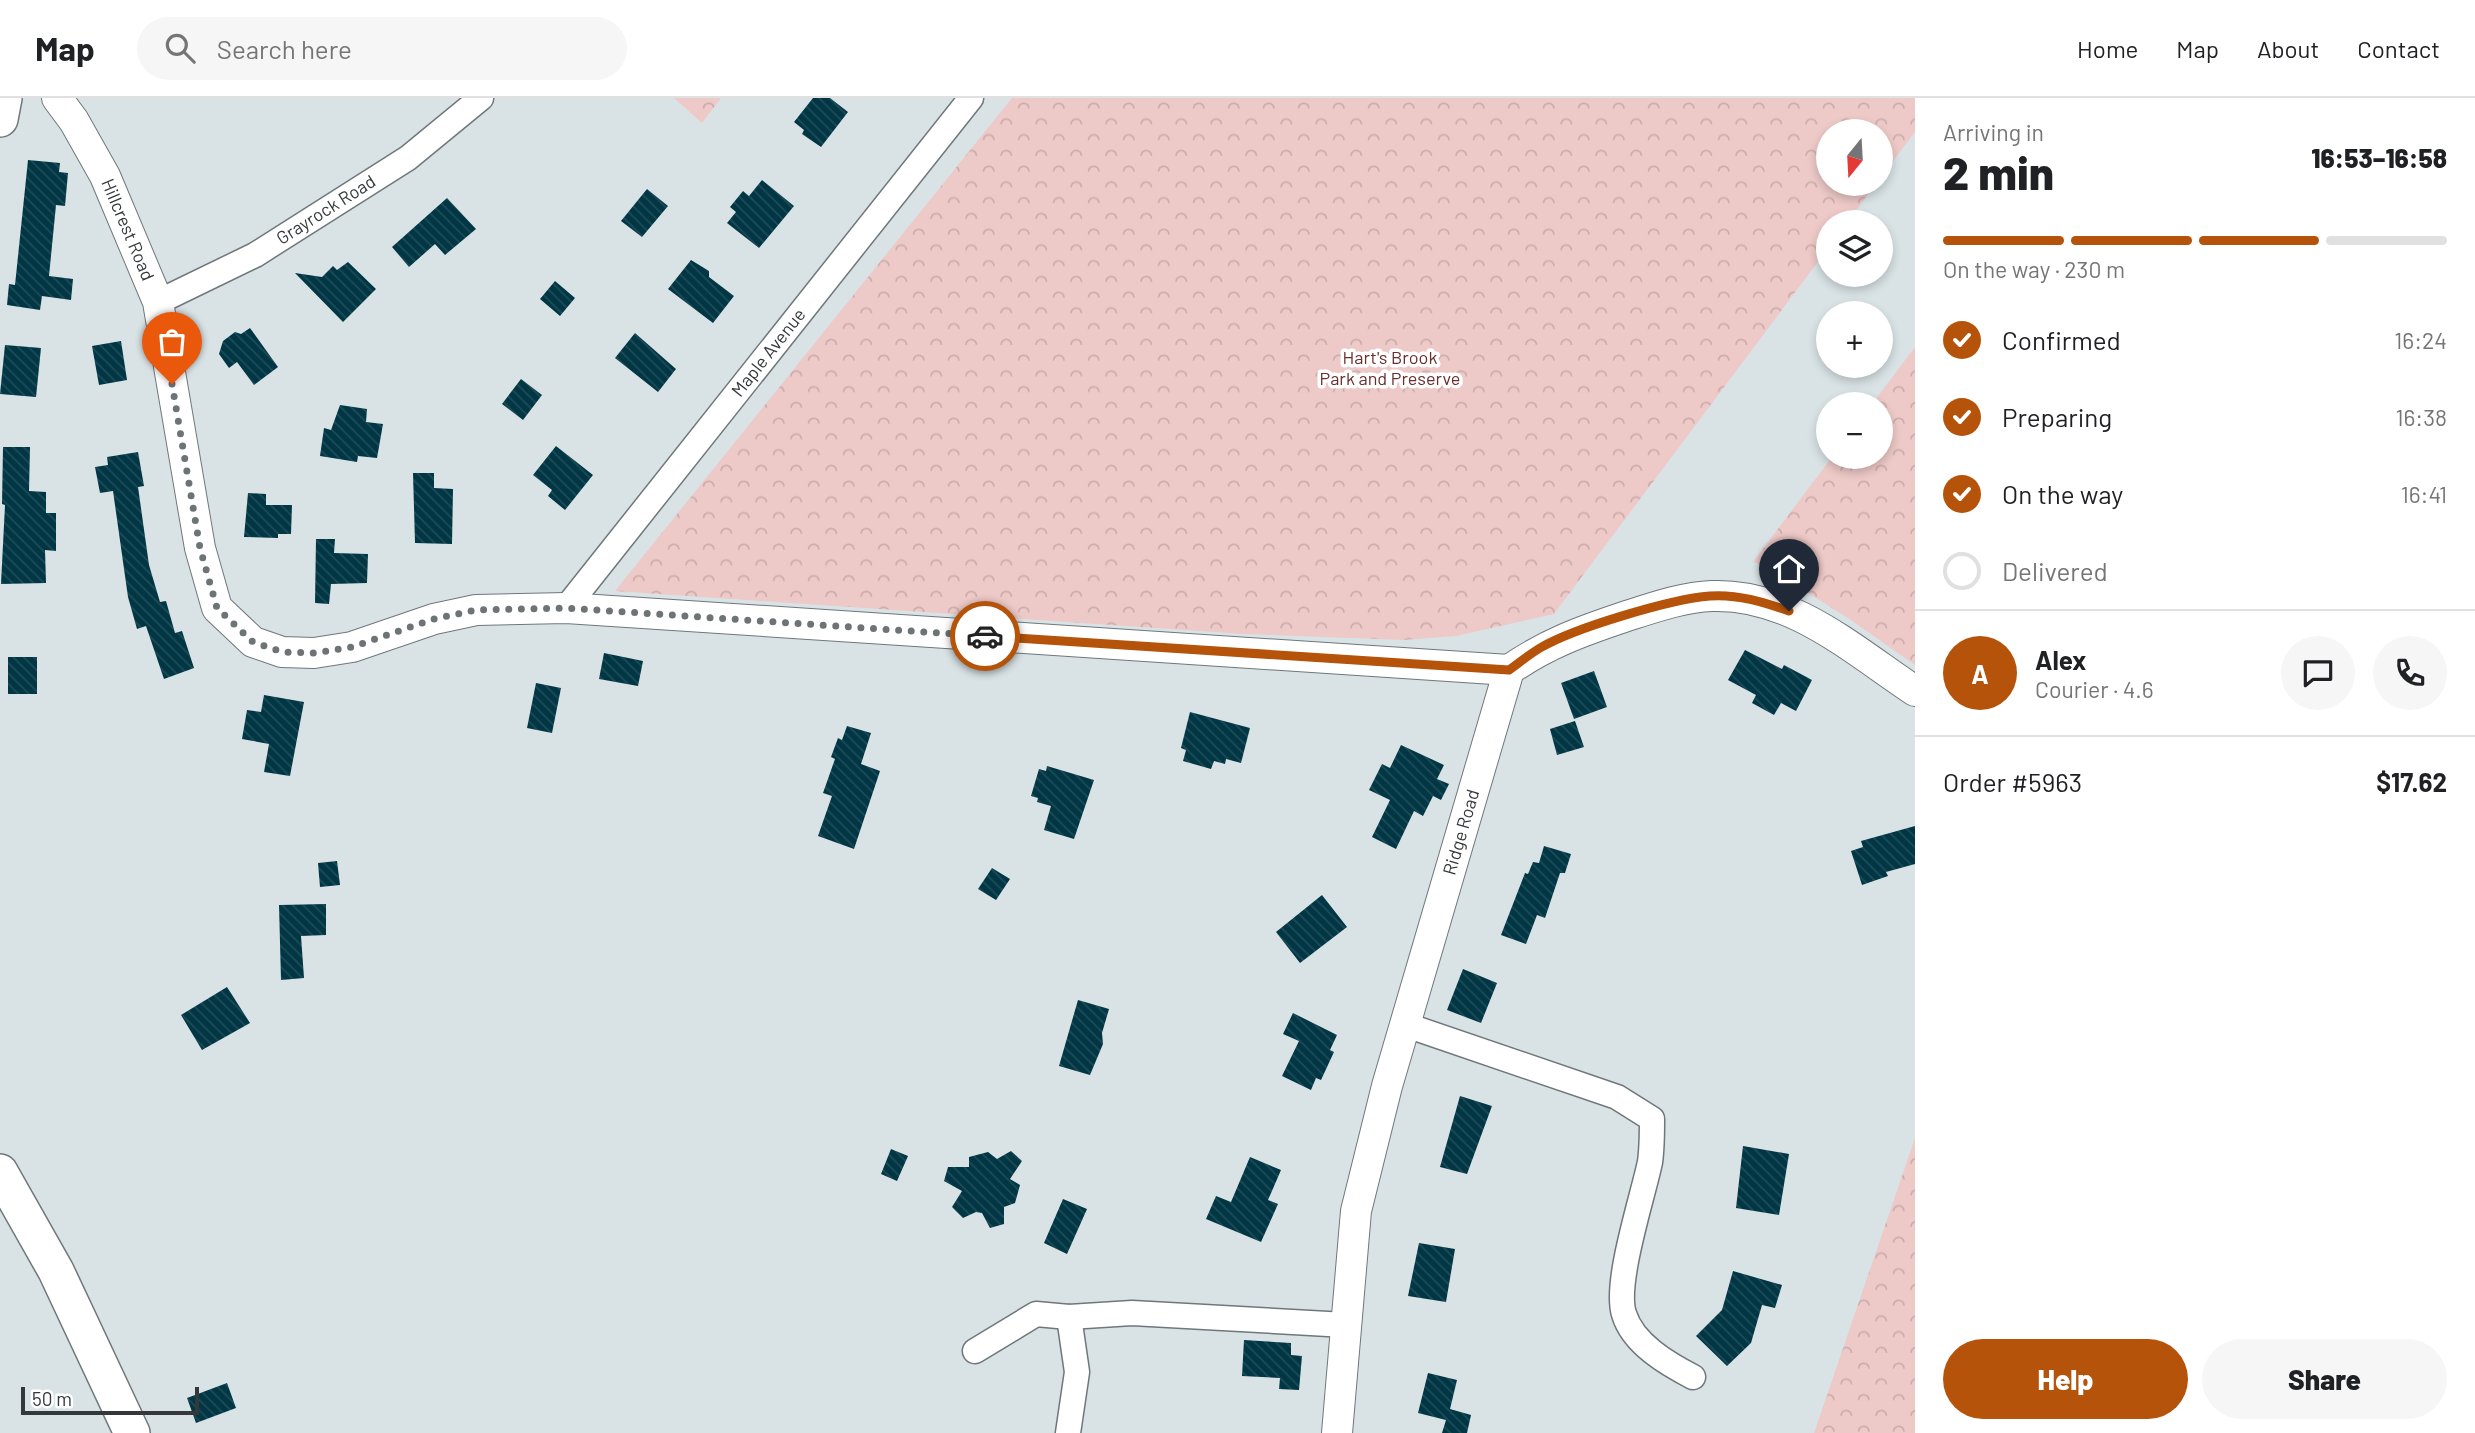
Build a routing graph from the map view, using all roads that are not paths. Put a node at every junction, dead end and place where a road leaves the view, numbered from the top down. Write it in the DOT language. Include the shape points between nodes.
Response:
graph roads {
  1 [pos="4,98"];
  2 [pos="57,98"];
  3 [pos="481,98"];
  4 [pos="971,98"];
  5 [pos="0,119"];
  6 [pos="158,302"];
  7 [pos="566,608"];
  8 [pos="1509,670"];
  9 [pos="1915,691"];
  10 [pos="1406,1025"];
  11 [pos="0,1172"];
  12 [pos="1069,1317"];
  13 [pos="1346,1325"];
  14 [pos="975,1351"];
  15 [pos="1693,1377"];
  16 [pos="132,1433"];
  17 [pos="1068,1433"];
  18 [pos="1337,1433"];
  1 -- 5 [label="main road"];
  2 -- 6 [label="street, Hillcrest Road" via="105,176"];
  3 -- 6 [label="street, Grayrock Road" via="408,158 255,254"];
  4 -- 7 [label="street, Maple Avenue"];
  6 -- 7 [label="street, Hillcrest Road" via="200,548 217,608 253,642 282,652 314,653 352,647 476,610"];
  7 -- 8 [label="street, Hillcrest Road"];
  8 -- 9 [label="street" via="1541,647 1645,610 1710,596 1739,597 1789,611 1826,630"];
  8 -- 10 [label="street, Ridge Road"];
  10 -- 13 [label="street, Ridge Road" via="1356,1211"];
  10 -- 15 [label="street" via="1617,1097 1652,1119 1650,1158 1623,1287 1623,1314 1659,1357"];
  11 -- 16 [label="main road" via="55,1271"];
  12 -- 13 [label="street" via="1132,1313"];
  12 -- 14 [label="street" via="1036,1314"];
  12 -- 17 [label="street" via="1077,1372"];
  13 -- 18 [label="street, Ridge Road"];
}
